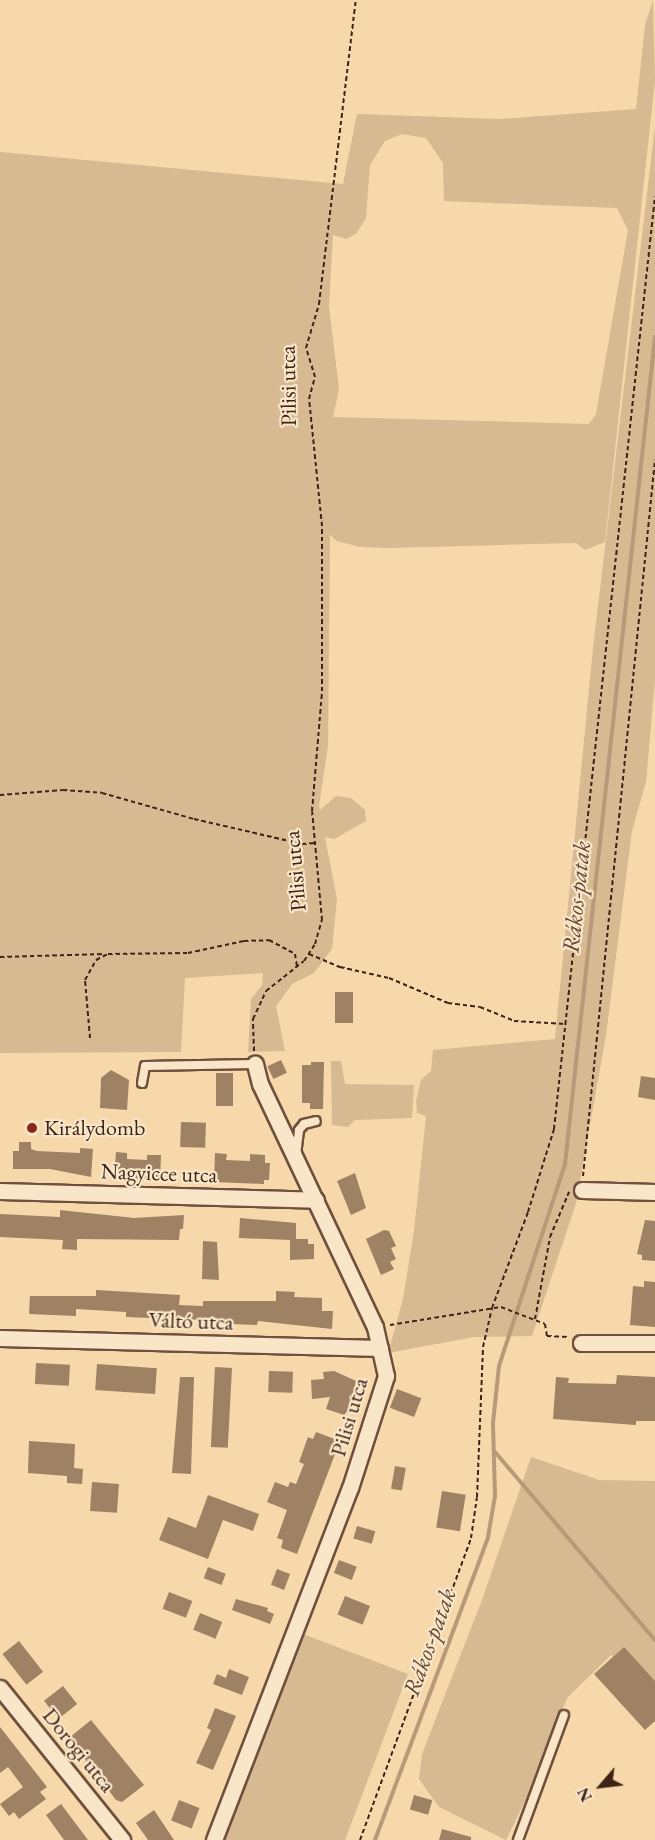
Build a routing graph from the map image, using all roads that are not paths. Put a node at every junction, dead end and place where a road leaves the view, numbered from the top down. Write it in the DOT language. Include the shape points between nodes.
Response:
graph roads {
  1 [pos="255,1064"];
  2 [pos="142,1083"];
  3 [pos="316,1121"];
  4 [pos="295,1157"];
  5 [pos="582,1190"];
  6 [pos="0,1191"];
  7 [pos="655,1192"];
  8 [pos="316,1200"];
  9 [pos="0,1338"];
  10 [pos="655,1342"];
  11 [pos="581,1343"];
  12 [pos="380,1348"];
  13 [pos="0,1688"];
  14 [pos="564,1715"];
  15 [pos="123,1840"];
  16 [pos="214,1840"];
  17 [pos="518,1840"];
  1 -- 2 [label="lane" via="145,1066"];
  1 -- 4 [label="street, Pilisi utca" via="260,1084"];
  3 -- 4 [label="lane" via="299,1130 299,1152"];
  4 -- 8 [label="street, Pilisi utca"];
  5 -- 7 [label="street"];
  6 -- 8 [label="street, Nagyicce utca"];
  8 -- 12 [label="street, Pilisi utca" via="375,1327"];
  9 -- 12 [label="street, Váltó utca"];
  10 -- 11 [label="street"];
  12 -- 16 [label="street, Pilisi utca" via="386,1376 350,1488"];
  13 -- 15 [label="street, Dorogi utca"];
  14 -- 17 [label="lane"];
}
